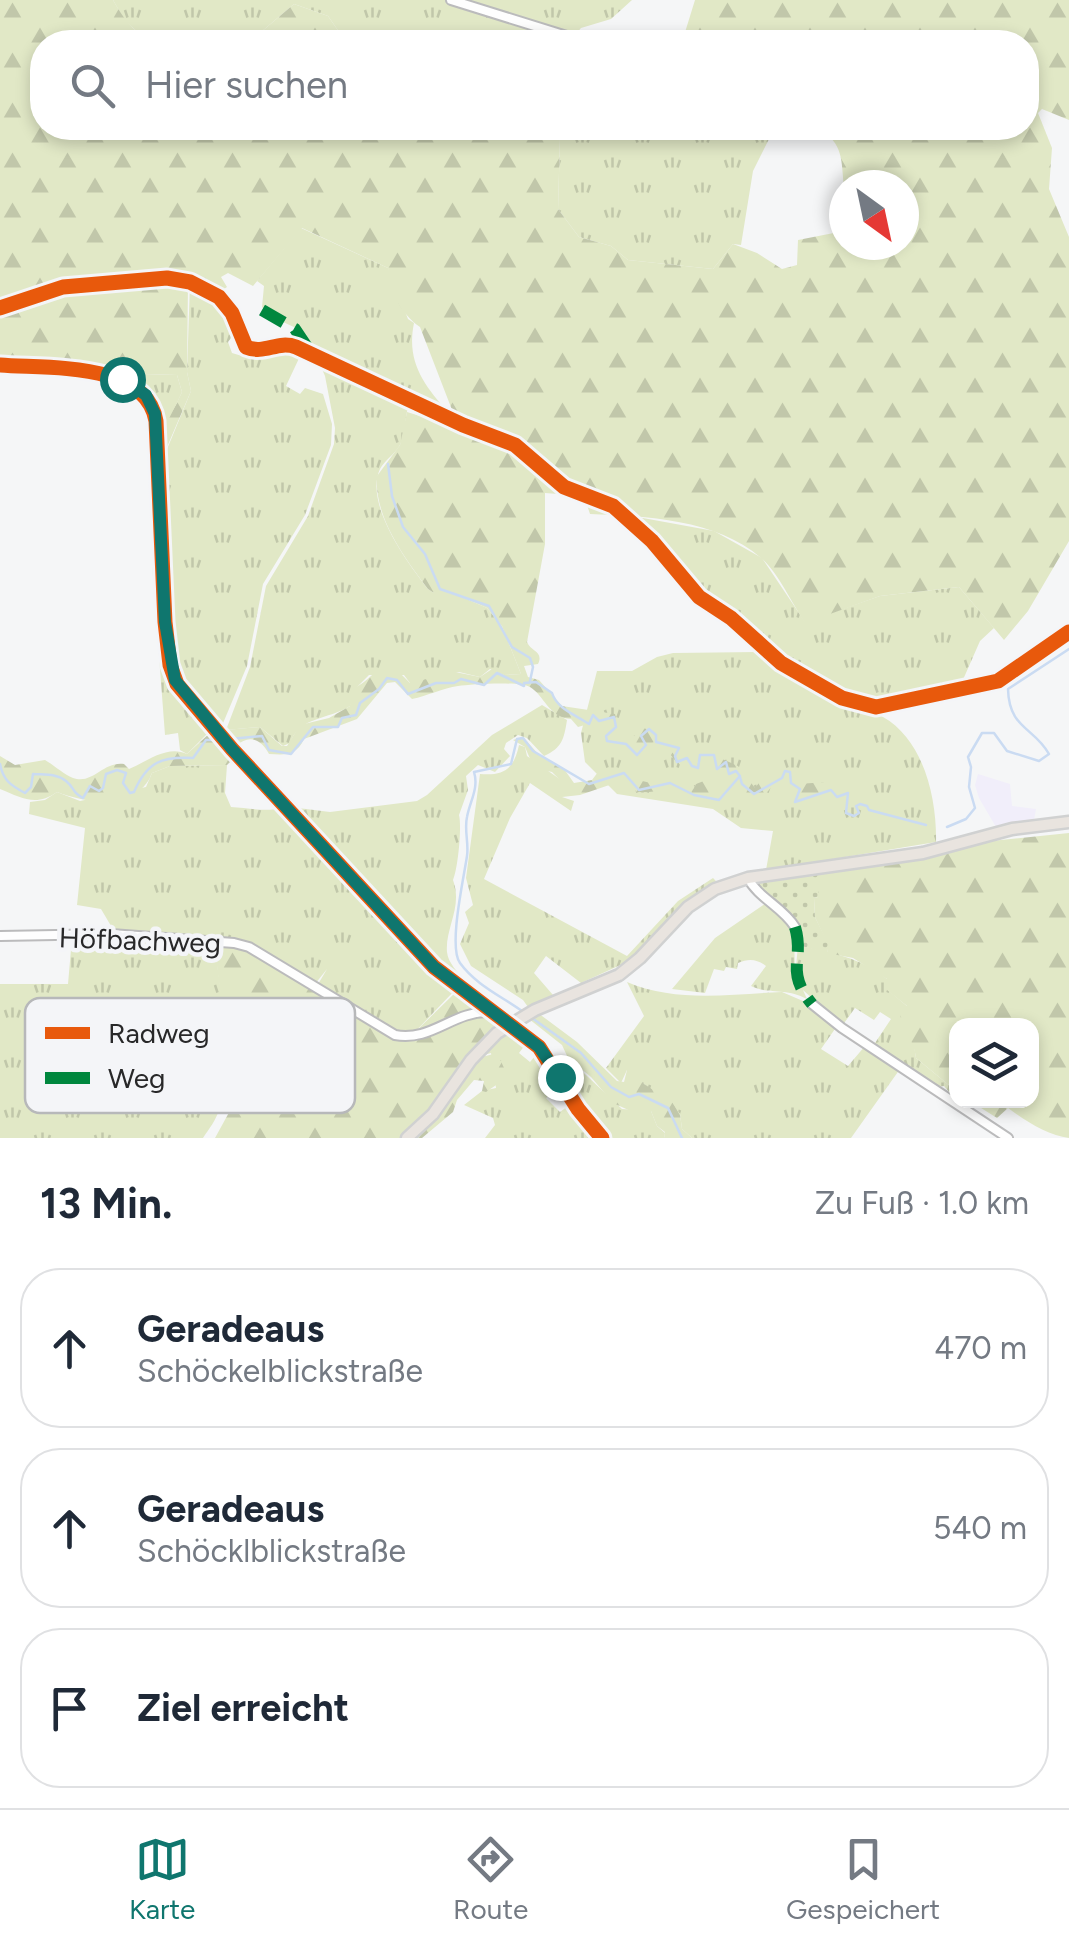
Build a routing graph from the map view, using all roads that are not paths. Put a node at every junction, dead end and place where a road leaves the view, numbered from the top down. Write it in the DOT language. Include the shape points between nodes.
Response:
graph roads {
  1 [pos="451,0"];
  2 [pos="547,30"];
  3 [pos="0,364"];
  4 [pos="1069,632"];
  5 [pos="960,690"];
  6 [pos="1069,822"];
  7 [pos="748,878"];
  8 [pos="795,927"];
  9 [pos="0,936"];
  10 [pos="333,998"];
  11 [pos="812,1004"];
  12 [pos="355,1011"];
  13 [pos="489,1012"];
  14 [pos="508,1025"];
  15 [pos="407,1138"];
  16 [pos="602,1138"];
  17 [pos="1008,1138"];
  1 -- 2 [label="street"];
  3 -- 13 [label="street" via="116,377 150,400 170,669 223,739 434,967"];
  4 -- 5 [label="street" via="1006,677"];
  6 -- 7 [label="main road" via="1012,828 923,853"];
  7 -- 8 [label="street"];
  7 -- 14 [label="main road" via="696,901 612,980"];
  9 -- 10 [label="street, Höfbachweg" via="234,942"];
  11 -- 17 [label="street"];
  12 -- 13 [label="street, Höfbachweg" via="406,1037 465,1013"];
  13 -- 14 [label="street"];
  14 -- 15 [label="main road"];
  14 -- 16 [label="street" via="544,1052"];
}
